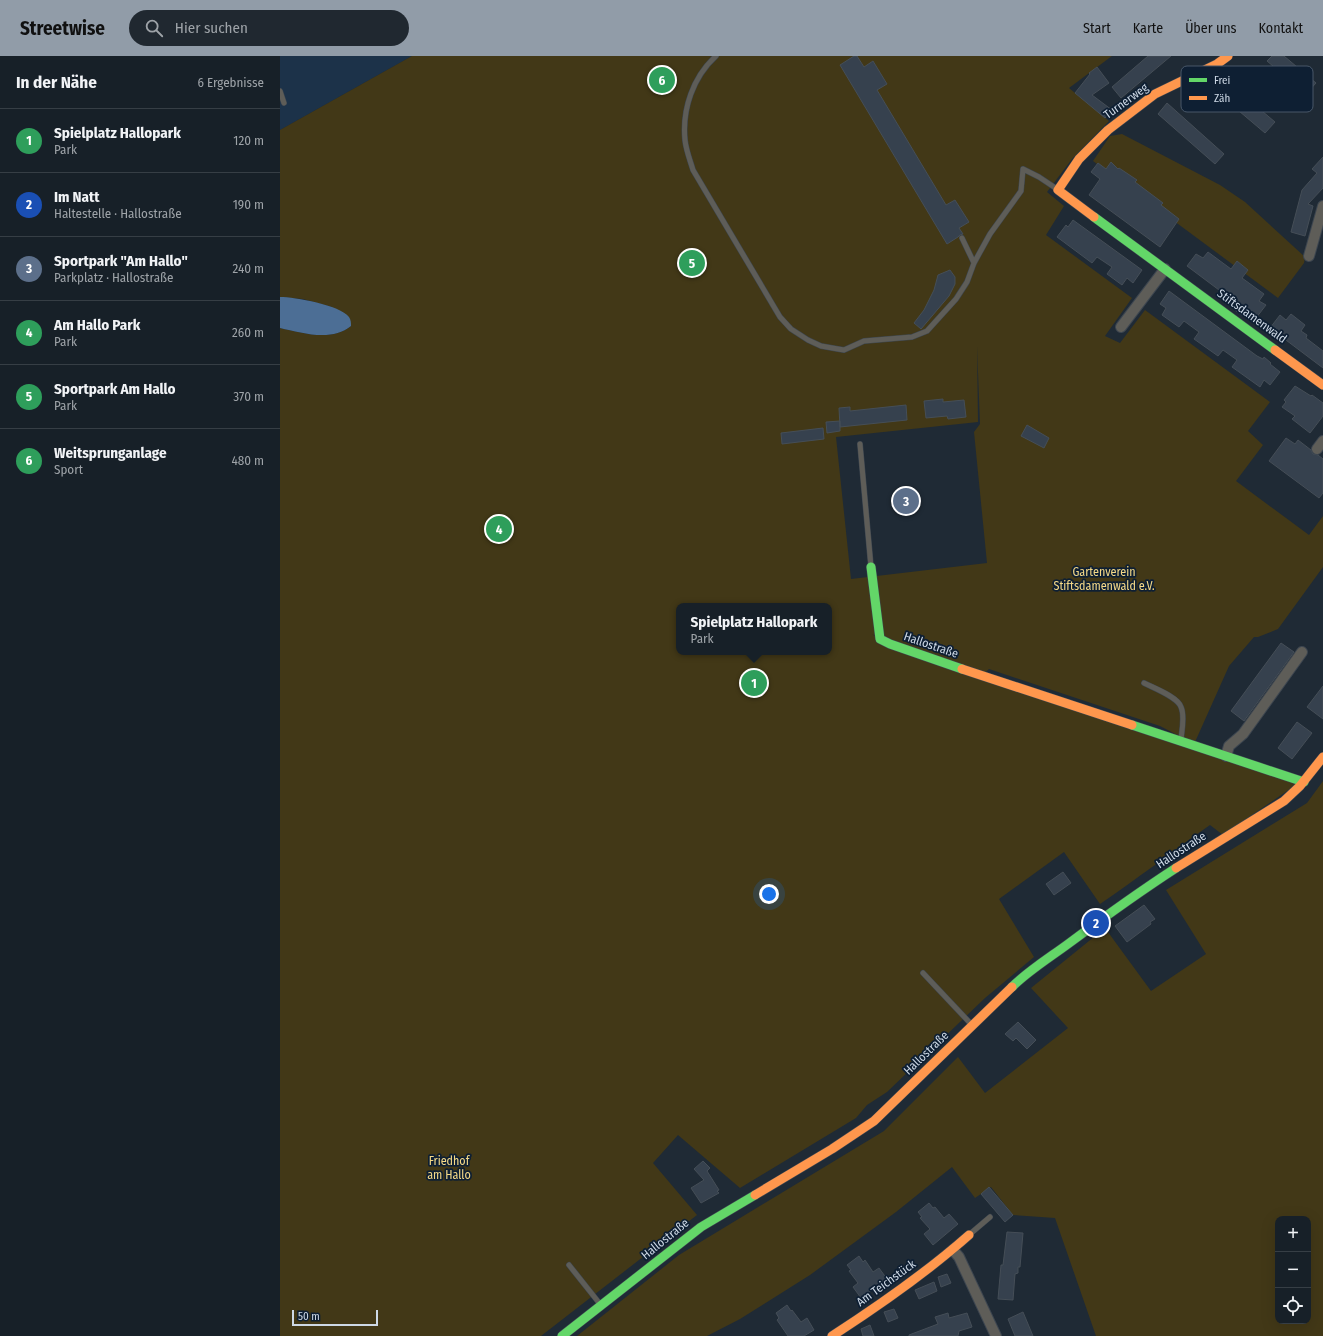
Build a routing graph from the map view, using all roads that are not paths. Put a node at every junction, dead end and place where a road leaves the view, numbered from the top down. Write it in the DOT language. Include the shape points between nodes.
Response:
graph roads {
  1 [pos="716,56"];
  2 [pos="1228,56"];
  3 [pos="1213,66"];
  4 [pos="1181,81"];
  5 [pos="280,91"];
  6 [pos="284,103"];
  7 [pos="1058,190"];
  8 [pos="1323,206"];
  9 [pos="962,238"];
  10 [pos="1309,256"];
  11 [pos="974,263"];
  12 [pos="1164,269"];
  13 [pos="1121,327"];
  14 [pos="1323,385"];
  15 [pos="860,444"];
  16 [pos="871,567"];
  17 [pos="1302,652"];
  18 [pos="1144,683"];
  19 [pos="1181,740"];
  20 [pos="1226,756"];
  21 [pos="1323,757"];
  22 [pos="1304,782"];
  23 [pos="923,973"];
  24 [pos="972,1026"];
  25 [pos="990,1217"];
  26 [pos="969,1235"];
  27 [pos="953,1250"];
  28 [pos="570,1265"];
  29 [pos="602,1305"];
  30 [pos="562,1336"];
  31 [pos="832,1336"];
  32 [pos="996,1336"];
  1 -- 11 [label="lane" via="705,68 689,98 685,124 688,154 693,170 772,305 791,329 821,346 844,350 864,341 912,337 927,331 956,299 967,282"];
  2 -- 3 [label="street, Turnerweg"];
  4 -- 7 [label="street, Turnerweg" via="1155,94 1108,130 1079,159"];
  5 -- 6 [label="lane"];
  7 -- 11 [label="lane" via="1023,169 1021,191 990,234"];
  7 -- 12 [label="street, Stiftsdamenwald"];
  8 -- 10 [label="street"];
  9 -- 11 [label="lane"];
  12 -- 13 [label="street"];
  12 -- 14 [label="street, Stiftsdamenwald"];
  15 -- 16 [label="lane"];
  16 -- 19 [label="street, Hallostraße" via="880,639 941,662"];
  17 -- 20 [label="street" via="1243,734 1229,746"];
  18 -- 19 [label="lane" via="1177,700 1182,715"];
  19 -- 20 [label="street, Hallostraße"];
  20 -- 22 [label="street, Hallostraße"];
  21 -- 22 [label="street, Hallostraße"];
  22 -- 24 [label="street, Hallostraße" via="1284,801 1162,877 1096,923 1015,984"];
  23 -- 24 [label="lane"];
  24 -- 29 [label="street, Hallostraße" via="874,1121 701,1227"];
  25 -- 26 [label="lane"];
  26 -- 27 [label="street, Am Teichstück"];
  27 -- 31 [label="street, Am Teichstück" via="886,1301"];
  27 -- 32 [label="street" via="959,1257"];
  28 -- 29 [label="lane"];
  29 -- 30 [label="street, Hallostraße"];
}
